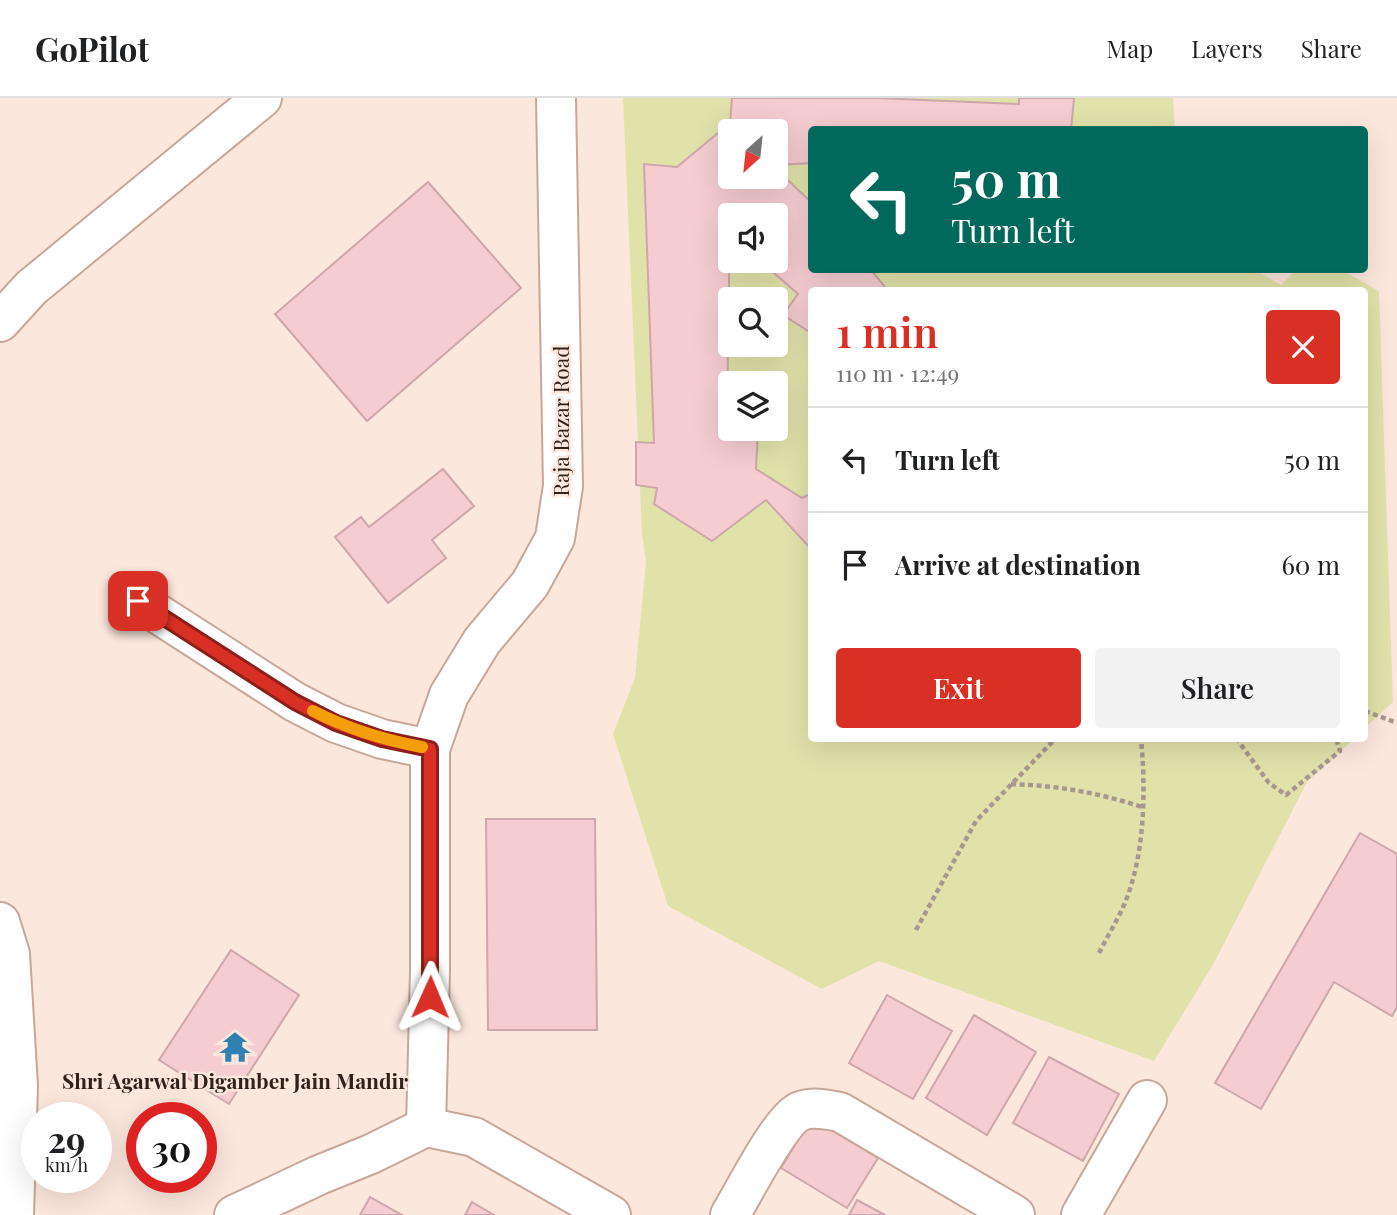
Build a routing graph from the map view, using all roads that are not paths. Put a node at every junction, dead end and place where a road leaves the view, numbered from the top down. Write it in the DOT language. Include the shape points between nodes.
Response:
graph roads {
  1 [pos="262,98"];
  2 [pos="556,98"];
  3 [pos="0,322"];
  4 [pos="138,601"];
  5 [pos="430,749"];
  6 [pos="0,922"];
  7 [pos="1147,1100"];
  8 [pos="426,1127"];
  9 [pos="999,1211"];
  10 [pos="14,1215"];
  11 [pos="234,1215"];
  12 [pos="611,1215"];
  13 [pos="730,1215"];
  14 [pos="1082,1215"];
  1 -- 3 [label="street" via="31,288"];
  2 -- 5 [label="street, Raja Bazar Road" via="563,486 555,538 530,584 482,641 449,695"];
  4 -- 5 [label="street" via="295,702 336,723"];
  5 -- 8 [label="street, Raja Bazar Road"];
  6 -- 10 [label="street" via="10,954 18,1086"];
  7 -- 14 [label="street"];
  8 -- 11 [label="street"];
  8 -- 12 [label="street" via="474,1136"];
  9 -- 13 [label="street" via="841,1112 817,1108 798,1112 782,1128"];
}
